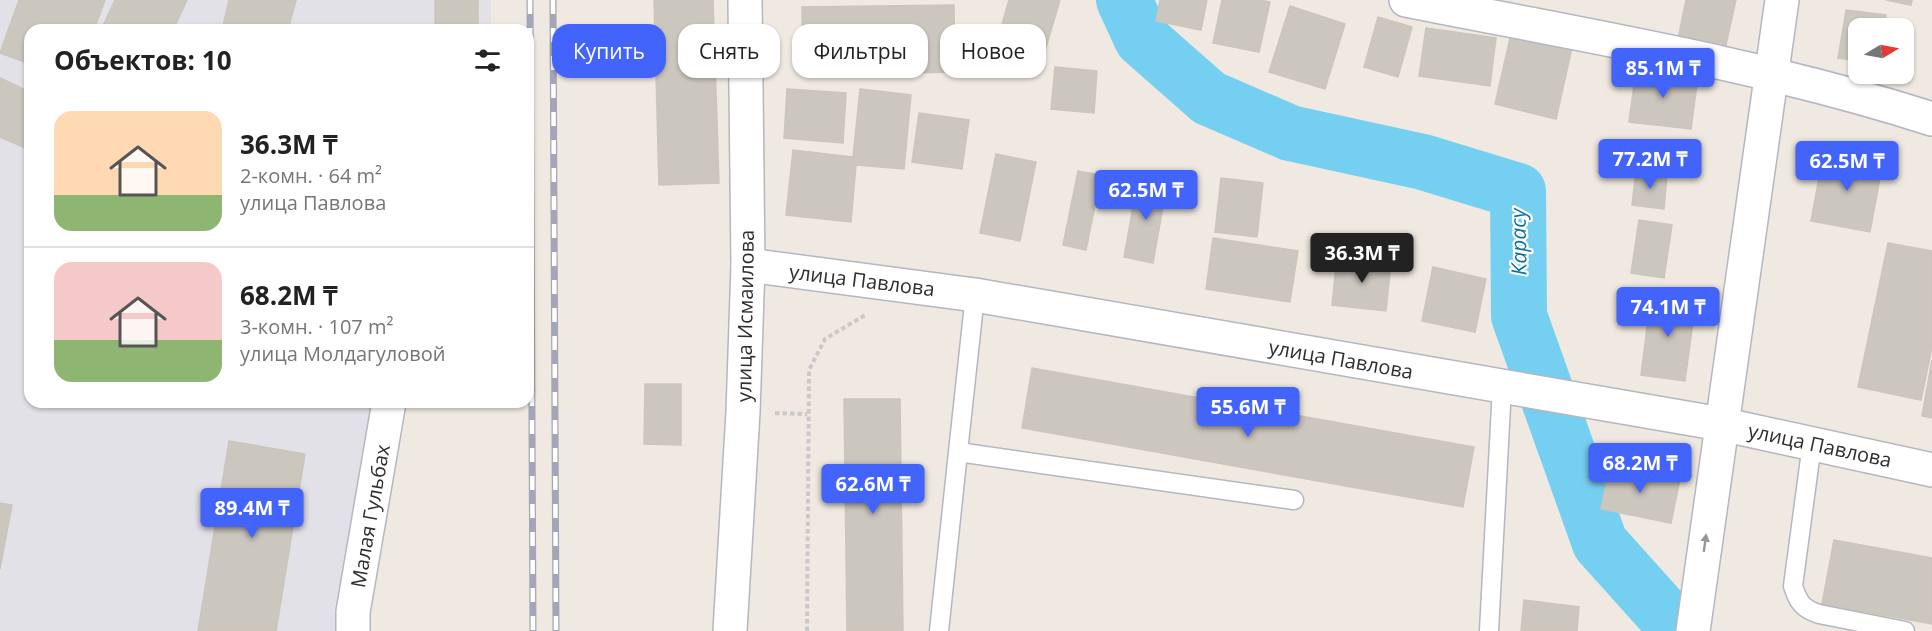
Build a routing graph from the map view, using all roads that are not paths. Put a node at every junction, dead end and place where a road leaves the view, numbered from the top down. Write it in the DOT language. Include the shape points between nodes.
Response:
graph roads {
  1 [pos="745,0"];
  2 [pos="1406,0"];
  3 [pos="1782,0"];
  4 [pos="1773,74"];
  5 [pos="1932,119"];
  6 [pos="748,265"];
  7 [pos="975,295"];
  8 [pos="1502,387"];
  9 [pos="388,408"];
  10 [pos="1721,424"];
  11 [pos="1812,444"];
  12 [pos="958,452"];
  13 [pos="1932,470"];
  14 [pos="1294,500"];
  15 [pos="1695,616"];
  16 [pos="353,631"];
  17 [pos="730,631"];
  18 [pos="939,631"];
  19 [pos="1489,631"];
  20 [pos="1905,631"];
  1 -- 6 [label="street, улица Исмаилова"];
  2 -- 4 [label="street"];
  3 -- 4 [label="street"];
  4 -- 5 [label="street"];
  4 -- 10 [label="street"];
  6 -- 7 [label="street, улица Павлова"];
  6 -- 17 [label="street, улица Исмаилова"];
  7 -- 8 [label="street, улица Павлова"];
  7 -- 12 [label="lane"];
  8 -- 10 [label="street, улица Павлова"];
  8 -- 19 [label="lane"];
  9 -- 16 [label="street, Малая Гульбах"];
  10 -- 11 [label="street, улица Павлова"];
  15 -- 10 [label="street, one-way"];
  11 -- 13 [label="street, улица Павлова"];
  11 -- 20 [label="lane" via="1793,586 1797,600 1807,610 1819,614"];
  12 -- 14 [label="lane"];
  12 -- 18 [label="lane"];
}
